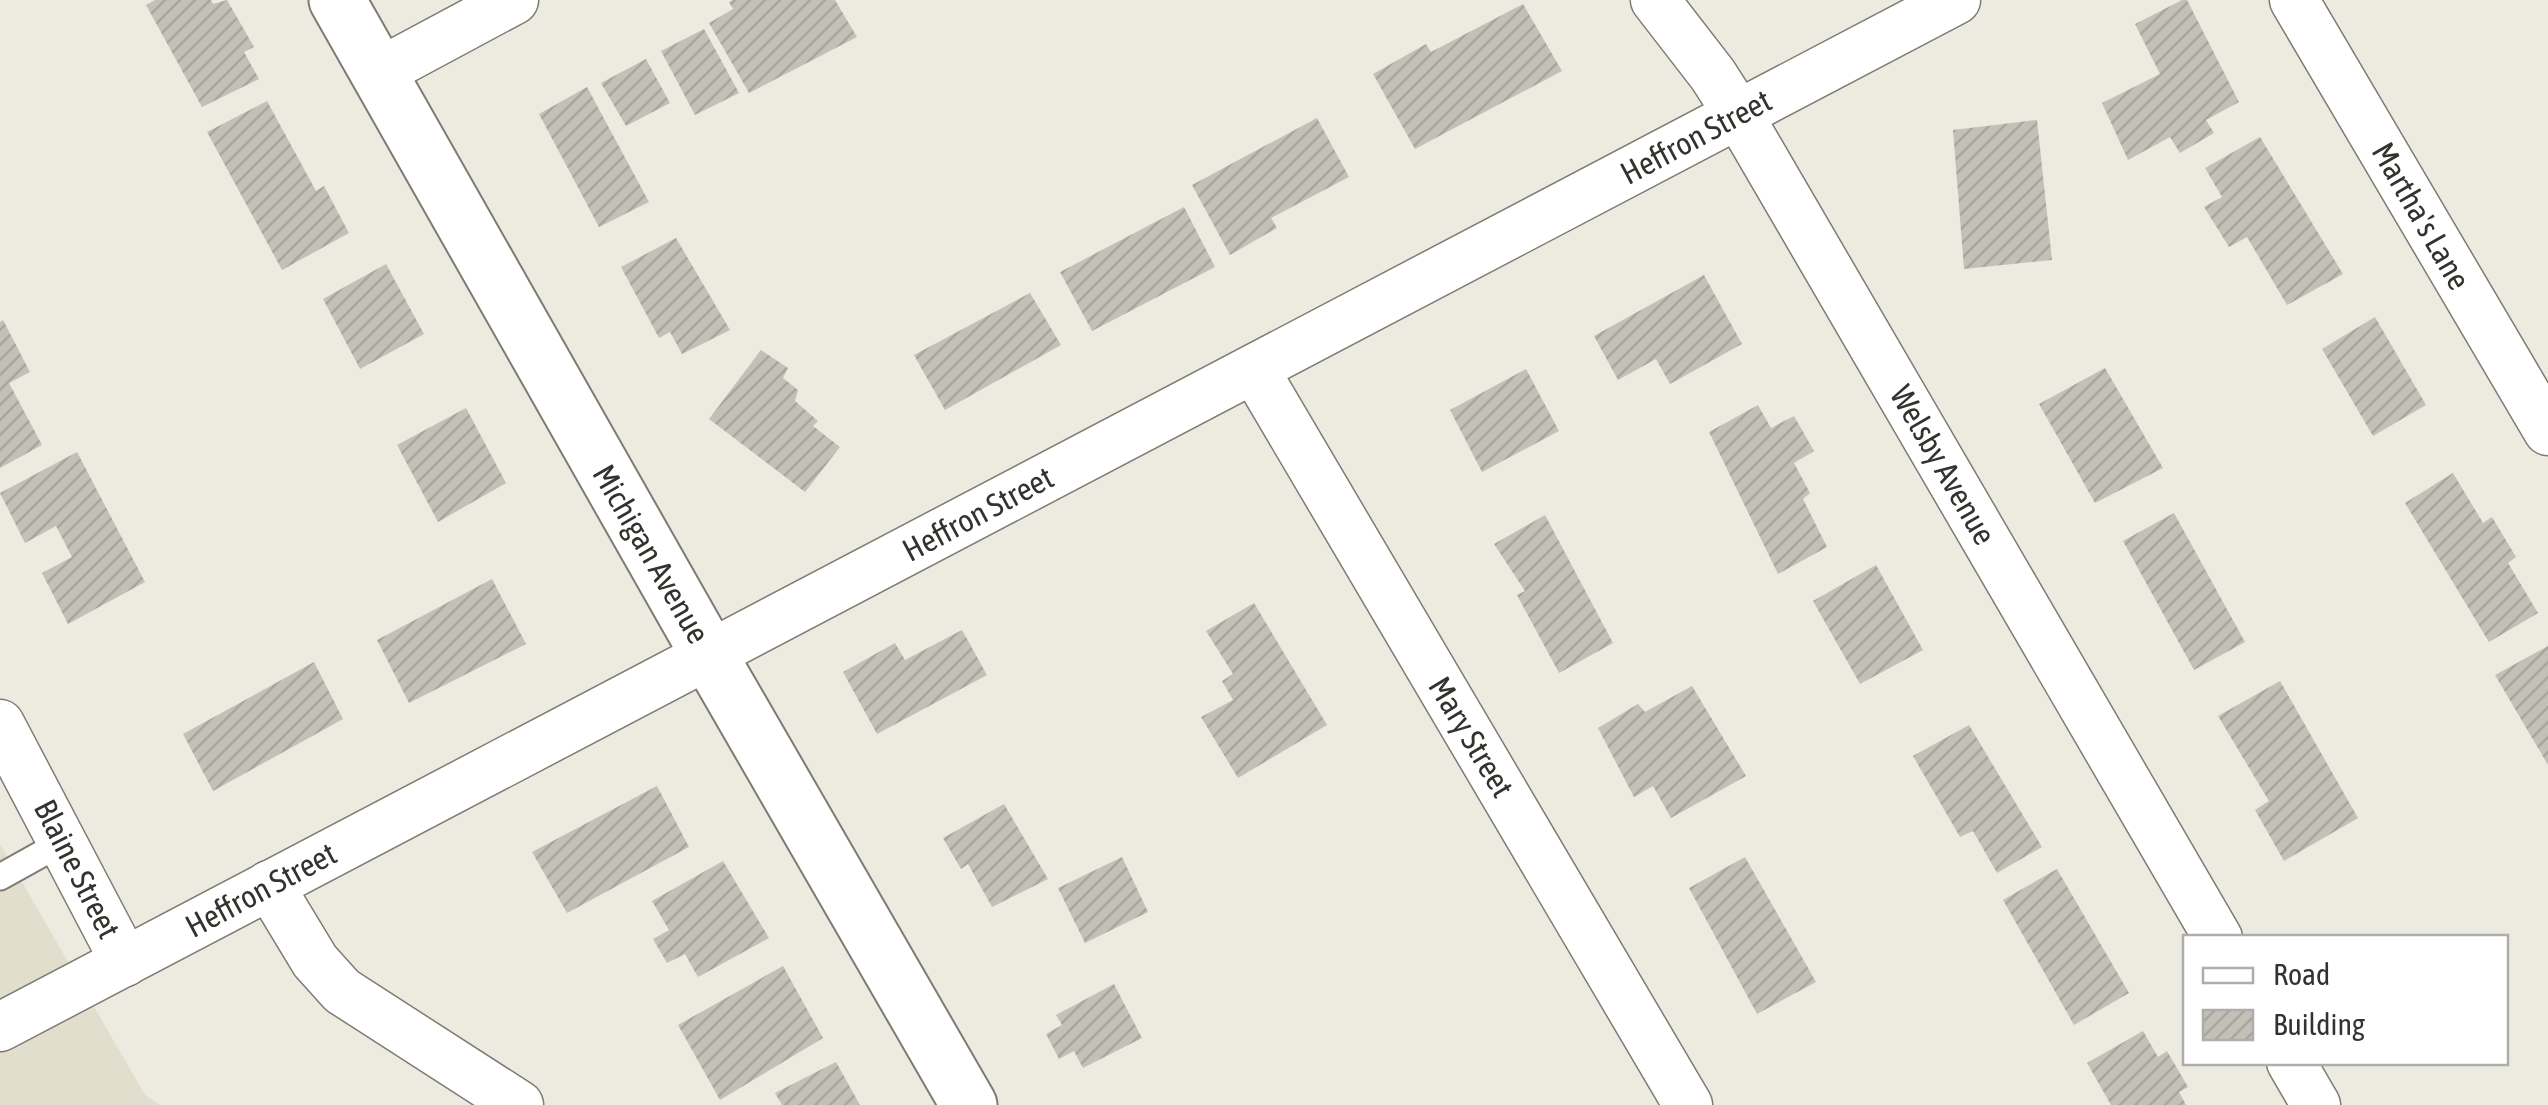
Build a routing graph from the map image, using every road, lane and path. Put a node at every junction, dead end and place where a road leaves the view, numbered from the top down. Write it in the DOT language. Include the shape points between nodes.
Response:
graph roads {
  1 [pos="338,0"];
  2 [pos="514,0"];
  3 [pos="1655,0"];
  4 [pos="1956,0"];
  5 [pos="2294,0"];
  6 [pos="378,72"];
  7 [pos="1738,114"];
  8 [pos="1254,369"];
  9 [pos="2548,431"];
  10 [pos="709,655"];
  11 [pos="0,724"];
  12 [pos="64,842"];
  13 [pos="0,877"];
  14 [pos="269,886"];
  15 [pos="2216,935"];
  16 [pos="125,962"];
  17 [pos="0,1027"];
  18 [pos="2293,1065"];
  19 [pos="520,1105"];
  20 [pos="970,1105"];
  21 [pos="1688,1105"];
  22 [pos="2316,1105"];
  1 -- 6 [label="street, Michigan Avenue"];
  2 -- 6 [label="street"];
  3 -- 7 [label="street, Welsby Avenue"];
  4 -- 7 [label="street, Heffron Street"];
  5 -- 9 [label="street, Martha's Lane"];
  6 -- 10 [label="street, Michigan Avenue"];
  7 -- 8 [label="street, Heffron Street"];
  7 -- 15 [label="street, Welsby Avenue"];
  8 -- 10 [label="street, Heffron Street"];
  8 -- 21 [label="street, Mary Street"];
  10 -- 14 [label="street, Heffron Street"];
  10 -- 20 [label="street, Michigan Avenue"];
  11 -- 12 [label="street, Blaine Street"];
  12 -- 13 [label="lane"];
  12 -- 16 [label="street, Blaine Street"];
  14 -- 16 [label="street, Heffron Street"];
  14 -- 19 [label="street" via="342,991"];
  16 -- 17 [label="street, Heffron Street"];
  18 -- 22 [label="street"];
}
